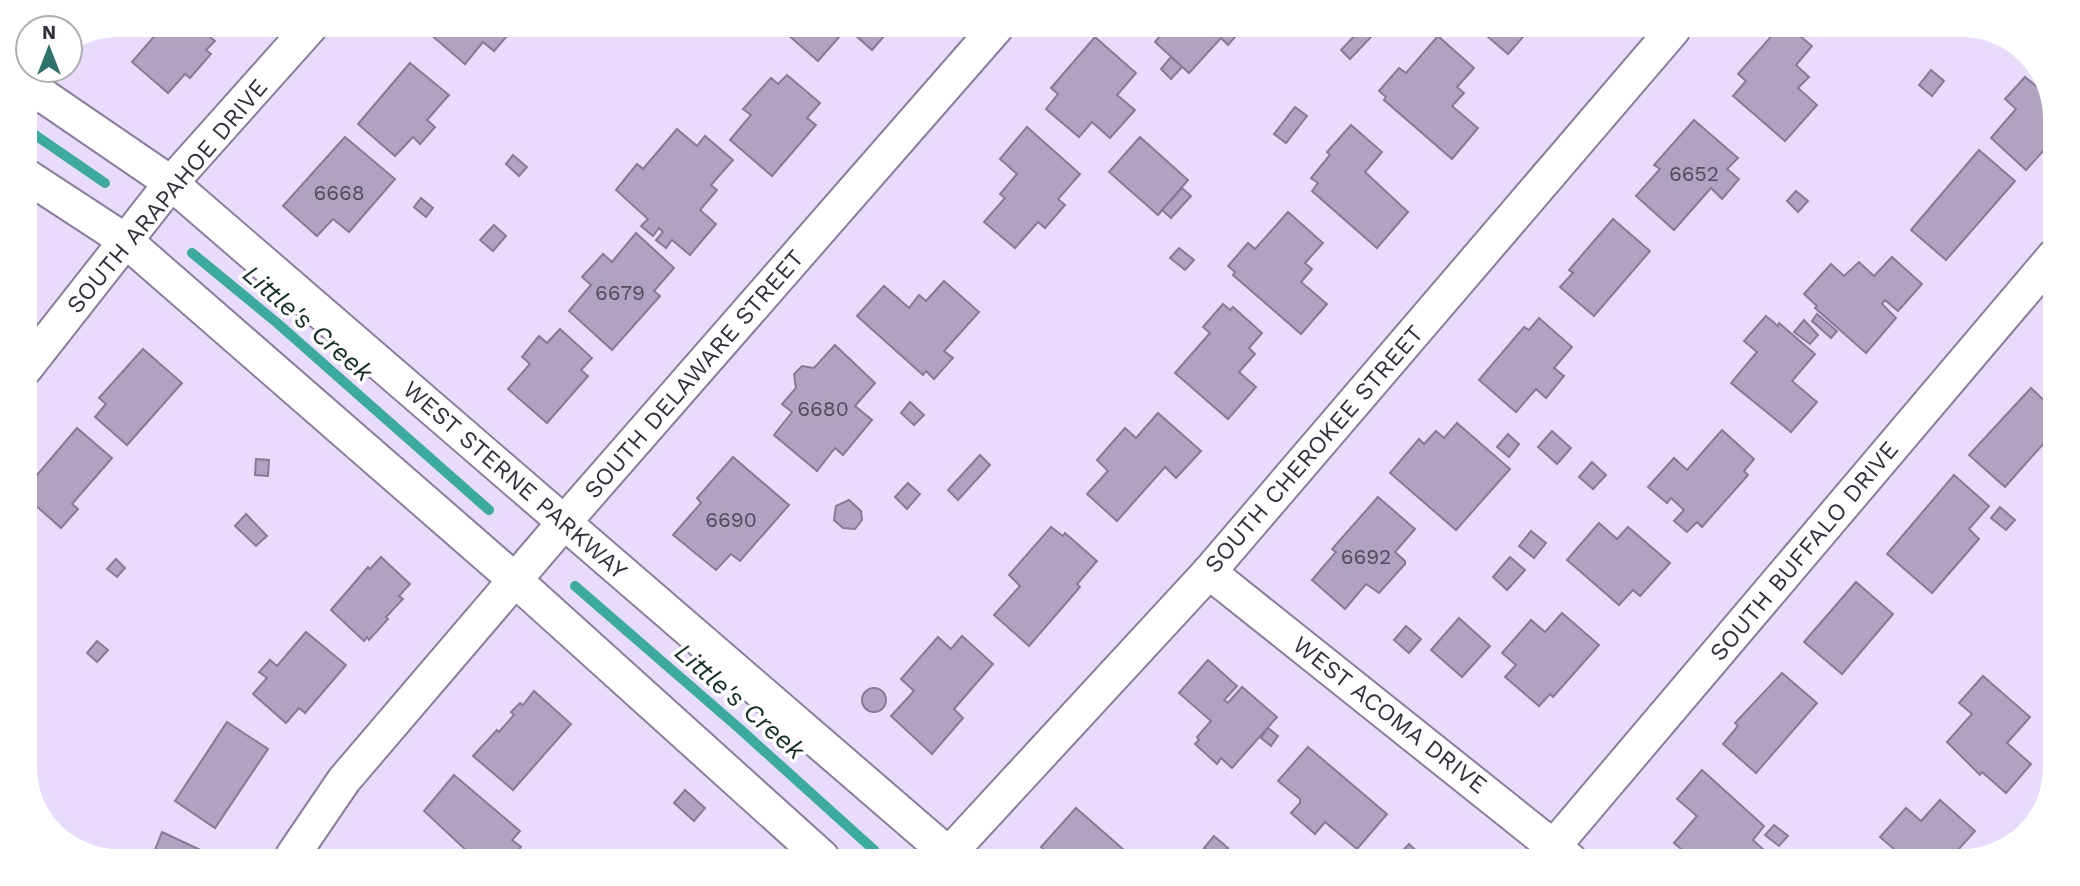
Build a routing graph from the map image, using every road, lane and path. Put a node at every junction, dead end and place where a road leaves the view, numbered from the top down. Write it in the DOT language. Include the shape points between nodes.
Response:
graph roads {
  1 [pos="301,37"];
  2 [pos="988,37"];
  3 [pos="1667,37"];
  4 [pos="41,94"];
  5 [pos="37,183"];
  6 [pos="171,183"];
  7 [pos="126,241"];
  8 [pos="2043,269"];
  9 [pos="37,354"];
  10 [pos="565,523"];
  11 [pos="1209,572"];
  12 [pos="515,580"];
  13 [pos="297,849"];
  14 [pos="813,849"];
  15 [pos="941,849"];
  16 [pos="955,849"];
  17 [pos="1557,849"];
  18 [pos="1565,849"];
  1 -- 6 [label="street, SOUTH ARAPAHOE DRIVE"];
  2 -- 10 [label="street, SOUTH DELAWARE STREET"];
  3 -- 11 [label="street, SOUTH CHEROKEE STREET"];
  4 -- 6 [label="street, WEST STERNE PARKWAY"];
  5 -- 7 [label="street"];
  6 -- 7 [label="street, SOUTH ARAPAHOE DRIVE"];
  6 -- 10 [label="street, WEST STERNE PARKWAY"];
  7 -- 9 [label="street, SOUTH ARAPAHOE DRIVE"];
  7 -- 12 [label="street"];
  8 -- 18 [label="street, SOUTH BUFFALO DRIVE"];
  10 -- 12 [label="street, SOUTH DELAWARE STREET"];
  10 -- 15 [label="street, WEST STERNE PARKWAY"];
  11 -- 16 [label="street, SOUTH CHEROKEE STREET"];
  11 -- 17 [label="street, WEST ACOMA DRIVE"];
  12 -- 13 [label="street, SOUTH DELAWARE STREET" via="344,780"];
  12 -- 14 [label="street"];
}
